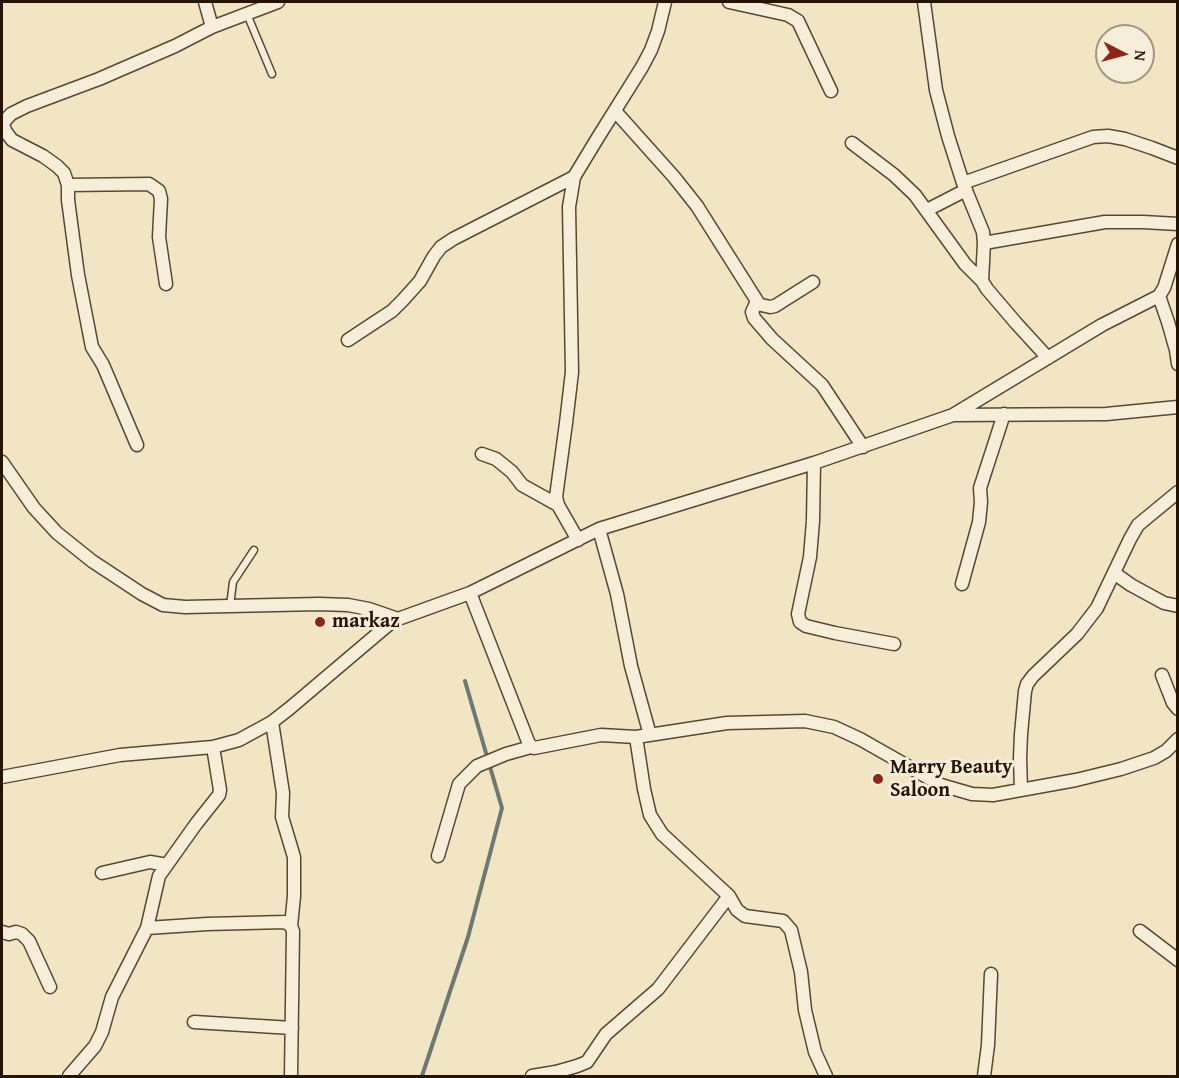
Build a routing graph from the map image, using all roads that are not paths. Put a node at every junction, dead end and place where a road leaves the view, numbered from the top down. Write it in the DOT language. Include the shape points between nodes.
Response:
graph roads {
  1 [pos="205,2"];
  2 [pos="279,2"];
  3 [pos="665,2"];
  4 [pos="729,2"];
  5 [pos="924,2"];
  6 [pos="247,13"];
  7 [pos="212,27"];
  8 [pos="272,74"];
  9 [pos="831,91"];
  10 [pos="615,111"];
  11 [pos="2,123"];
  12 [pos="852,143"];
  13 [pos="1178,158"];
  14 [pos="574,177"];
  15 [pos="68,184"];
  16 [pos="964,187"];
  17 [pos="927,210"];
  18 [pos="1178,224"];
  19 [pos="984,243"];
  20 [pos="1178,244"];
  21 [pos="982,281"];
  22 [pos="813,282"];
  23 [pos="166,284"];
  24 [pos="1159,296"];
  25 [pos="757,304"];
  26 [pos="348,340"];
  27 [pos="1048,358"];
  28 [pos="1178,363"];
  29 [pos="1178,407"];
  30 [pos="1004,414"];
  31 [pos="953,415"];
  32 [pos="137,445"];
  33 [pos="863,447"];
  34 [pos="482,454"];
  35 [pos="2,462"];
  36 [pos="814,464"];
  37 [pos="1178,492"];
  38 [pos="558,505"];
  39 [pos="599,529"];
  40 [pos="578,540"];
  41 [pos="254,550"];
  42 [pos="1114,573"];
  43 [pos="962,585"];
  44 [pos="470,593"];
  45 [pos="230,606"];
  46 [pos="1178,606"];
  47 [pos="398,620"];
  48 [pos="894,644"];
  49 [pos="1162,675"];
  50 [pos="1178,709"];
  51 [pos="272,722"];
  52 [pos="650,735"];
  53 [pos="636,737"];
  54 [pos="1178,739"];
  55 [pos="213,747"];
  56 [pos="531,747"];
  57 [pos="2,777"];
  58 [pos="1021,790"];
  59 [pos="438,855"];
  60 [pos="167,864"];
  61 [pos="102,873"];
  62 [pos="729,896"];
  63 [pos="291,926"];
  64 [pos="147,928"];
  65 [pos="1140,931"];
  66 [pos="2,932"];
  67 [pos="1178,960"];
  68 [pos="991,974"];
  69 [pos="50,987"];
  70 [pos="194,1022"];
  71 [pos="292,1028"];
  72 [pos="69,1077"];
  73 [pos="291,1077"];
  74 [pos="532,1077"];
  75 [pos="826,1077"];
  76 [pos="984,1077"];
  1 -- 7 [label="street"];
  2 -- 6 [label="street"];
  3 -- 10 [label="street" via="651,50"];
  4 -- 9 [label="street" via="788,15 798,21"];
  5 -- 16 [label="street" via="936,90"];
  6 -- 7 [label="street"];
  6 -- 8 [label="lane"];
  7 -- 11 [label="street" via="116,72 27,106"];
  10 -- 14 [label="street"];
  10 -- 25 [label="street" via="697,206"];
  11 -- 15 [label="street" via="12,140 57,166"];
  12 -- 17 [label="street" via="894,175"];
  13 -- 16 [label="street" via="1125,139 1093,137"];
  14 -- 26 [label="street" via="441,247 420,281 392,312"];
  14 -- 38 [label="street" via="569,207 572,372"];
  15 -- 23 [label="street" via="149,184 159,191 159,237"];
  15 -- 32 [label="street" via="92,347"];
  16 -- 17 [label="street"];
  16 -- 19 [label="street"];
  17 -- 21 [label="street"];
  18 -- 19 [label="street" via="1105,222"];
  19 -- 21 [label="street"];
  20 -- 24 [label="street"];
  21 -- 27 [label="street"];
  22 -- 25 [label="street" via="775,306"];
  24 -- 27 [label="street"];
  24 -- 28 [label="street"];
  25 -- 33 [label="street" via="752,312 754,318 822,385"];
  27 -- 31 [label="street"];
  29 -- 30 [label="street" via="1106,414"];
  30 -- 31 [label="street"];
  30 -- 43 [label="street" via="980,488 979,522"];
  31 -- 33 [label="street"];
  33 -- 36 [label="street"];
  34 -- 38 [label="street" via="496,459 522,485"];
  35 -- 45 [label="street" via="57,533 142,594 184,608"];
  36 -- 39 [label="street"];
  36 -- 48 [label="street" via="810,557 798,614 800,622"];
  37 -- 42 [label="street" via="1138,525"];
  38 -- 40 [label="street"];
  39 -- 40 [label="street"];
  39 -- 52 [label="street"];
  40 -- 44 [label="street"];
  41 -- 45 [label="lane" via="233,582"];
  42 -- 46 [label="street" via="1164,603"];
  42 -- 58 [label="street" via="1101,603 1084,626 1027,684"];
  44 -- 47 [label="street"];
  44 -- 56 [label="street"];
  45 -- 47 [label="street" via="348,605"];
  47 -- 51 [label="street"];
  49 -- 50 [label="street"];
  51 -- 55 [label="street" via="239,740"];
  51 -- 63 [label="street" via="283,793 282,817 294,857"];
  52 -- 53 [label="street"];
  52 -- 58 [label="street" via="727,723 805,721 834,727 958,791 993,795"];
  53 -- 56 [label="street" via="601,735"];
  53 -- 62 [label="street" via="650,815 662,834"];
  54 -- 58 [label="street" via="1166,751 1139,763"];
  55 -- 57 [label="street" via="120,755"];
  55 -- 60 [label="street" via="219,795"];
  56 -- 59 [label="street" via="477,766 459,784"];
  60 -- 61 [label="street" via="150,862"];
  60 -- 64 [label="street" via="159,876"];
  62 -- 74 [label="street" via="658,989 606,1034 587,1062"];
  62 -- 75 [label="street" via="745,916 783,921 791,930 815,1052"];
  63 -- 64 [label="street" via="285,922"];
  63 -- 71 [label="street"];
  64 -- 72 [label="street" via="112,997 95,1046"];
  65 -- 67 [label="street"];
  66 -- 69 [label="street" via="16,932 29,941"];
  68 -- 76 [label="street"];
  70 -- 71 [label="street"];
  71 -- 73 [label="street"];
}
